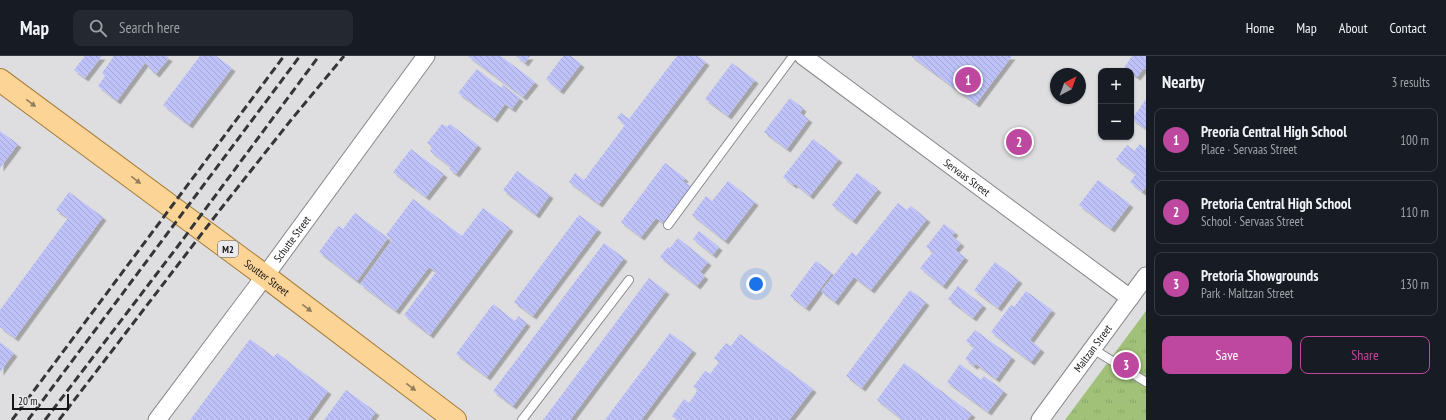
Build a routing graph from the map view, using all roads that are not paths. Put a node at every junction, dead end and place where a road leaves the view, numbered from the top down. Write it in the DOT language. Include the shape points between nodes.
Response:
graph roads {
  1 [pos="426,56"];
  2 [pos="793,56"];
  3 [pos="803,56"];
  4 [pos="0,80"];
  5 [pos="668,225"];
  6 [pos="265,276"];
  7 [pos="1146,276"];
  8 [pos="629,280"];
  9 [pos="1130,298"];
  10 [pos="1093,349"];
  11 [pos="1146,382"];
  12 [pos="157,420"];
  13 [pos="455,420"];
  14 [pos="522,420"];
  15 [pos="1040,420"];
  1 -- 6 [label="street, Schutte Street"];
  2 -- 5 [label="lane"];
  3 -- 9 [label="street, Servaas Street"];
  4 -- 6 [label="main road, Soutter Street / M2, one-way"];
  6 -- 12 [label="street, Schutte Street"];
  6 -- 13 [label="main road, Soutter Street / M2, one-way"];
  7 -- 9 [label="street, Maltzan Street"];
  8 -- 14 [label="lane"];
  9 -- 10 [label="street, Maltzan Street"];
  10 -- 11 [label="lane"];
  10 -- 15 [label="street, Maltzan Street"];
}
